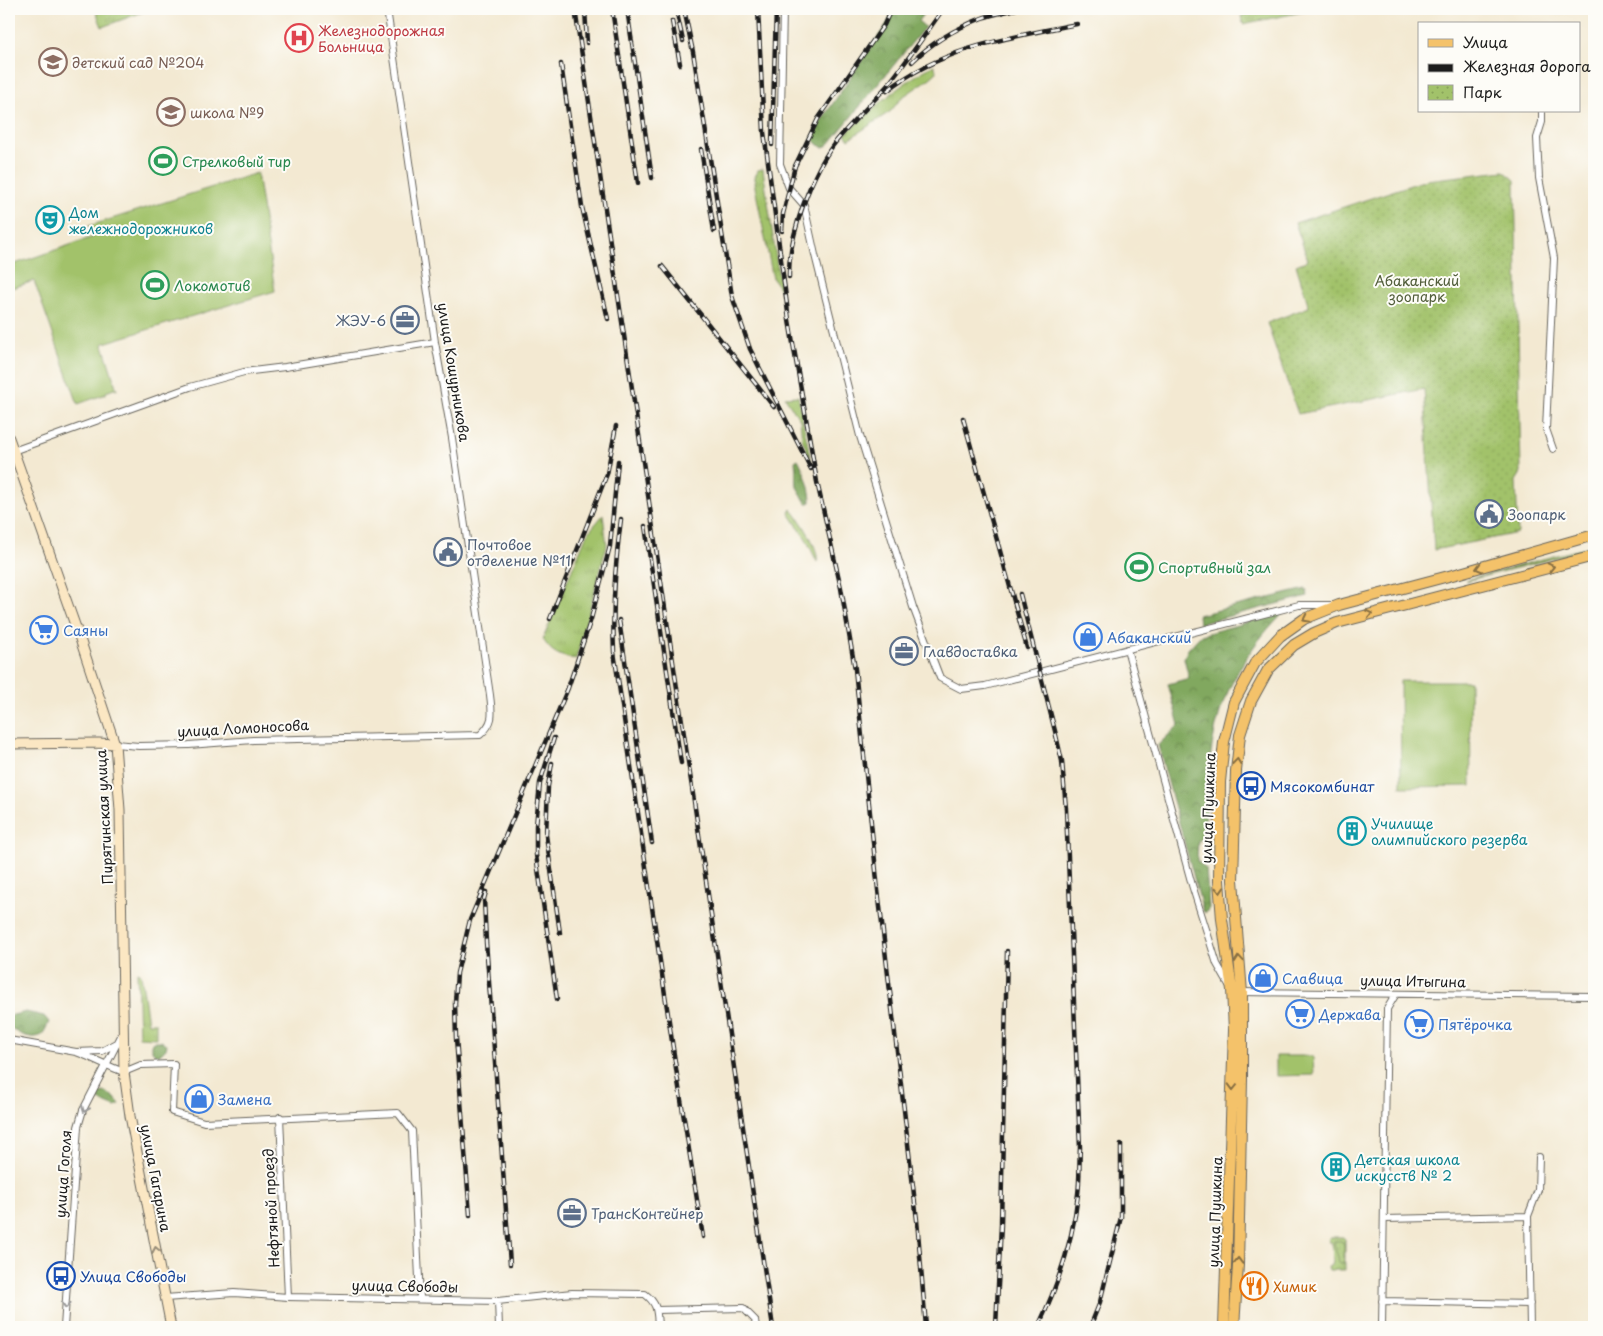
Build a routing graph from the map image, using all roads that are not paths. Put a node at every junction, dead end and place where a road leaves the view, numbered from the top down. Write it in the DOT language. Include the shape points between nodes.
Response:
graph roads {
  1 [pos="387,9"];
  2 [pos="783,9"];
  3 [pos="1542,112"];
  4 [pos="435,342"];
  5 [pos="9,438"];
  6 [pos="1553,449"];
  7 [pos="13,451"];
  8 [pos="1594,535"];
  9 [pos="1594,556"];
  10 [pos="1340,605"];
  11 [pos="1127,649"];
  12 [pos="480,735"];
  13 [pos="9,744"];
  14 [pos="115,744"];
  15 [pos="1237,992"];
  16 [pos="1396,994"];
  17 [pos="1594,996"];
  18 [pos="122,1032"];
  19 [pos="9,1040"];
  20 [pos="119,1042"];
  21 [pos="76,1052"];
  22 [pos="107,1066"];
  23 [pos="124,1072"];
  24 [pos="280,1118"];
  25 [pos="1538,1157"];
  26 [pos="1528,1216"];
  27 [pos="1384,1219"];
  28 [pos="288,1297"];
  29 [pos="165,1298"];
  30 [pos="420,1299"];
  31 [pos="498,1301"];
  32 [pos="1382,1301"];
  33 [pos="1530,1304"];
  34 [pos="657,1310"];
  35 [pos="755,1324"];
  36 [pos="64,1327"];
  37 [pos="171,1327"];
  38 [pos="499,1327"];
  39 [pos="658,1327"];
  40 [pos="1224,1327"];
  41 [pos="1234,1327"];
  42 [pos="1382,1327"];
  43 [pos="1530,1327"];
  1 -- 4 [label="street, улица Кошурникова"];
  2 -- 11 [label="street" via="780,164 790,188 804,205 860,436 913,607 940,678 961,689 985,686"];
  3 -- 6 [label="street" via="1537,138 1539,178 1554,258 1546,429"];
  4 -- 7 [label="street" via="244,372 190,387"];
  4 -- 12 [label="street, улица Кошурникова" via="490,695 492,716"];
  5 -- 7 [label="street, Пирятинская улица"];
  7 -- 14 [label="street, Пирятинская улица"];
  8 -- 10 [label="main road, улица Пушкина, one-way"];
  15 -- 9 [label="main road, улица Пушкина, one-way" via="1236,771 1240,735 1250,701 1268,670 1294,645 1337,623"];
  10 -- 11 [label="street" via="1300,605"];
  10 -- 15 [label="main road, улица Пушкина, one-way" via="1304,619 1280,636 1255,663 1234,702 1224,742 1219,815 1222,919"];
  11 -- 15 [label="street" via="1216,964"];
  12 -- 14 [label="street, улица Ломоносова" via="253,740 190,745"];
  13 -- 14 [label="street, улица Ломоносова"];
  14 -- 18 [label="street, Пирятинская улица" via="120,810"];
  15 -- 16 [label="street, улица Итыгина"];
  15 -- 40 [label="main road, улица Пушкина, one-way"];
  41 -- 15 [label="main road, улица Пушкина, one-way" via="1242,1080"];
  16 -- 17 [label="street, улица Итыгина"];
  16 -- 27 [label="street" via="1387,1009"];
  18 -- 20 [label="street, улица Гоголя"];
  18 -- 23 [label="street, улица Гагарина"];
  19 -- 21 [label="street"];
  20 -- 21 [label="street" via="102,1051"];
  20 -- 22 [label="street, улица Гоголя"];
  21 -- 22 [label="street"];
  22 -- 23 [label="street"];
  22 -- 36 [label="street, улица Гоголя, one-way" via="83,1110 78,1127"];
  23 -- 24 [label="street" via="141,1065 174,1064 172,1112 204,1122"];
  29 -- 23 [label="street, улица Гагарина, one-way"];
  24 -- 28 [label="street, Нефтяной проезд"];
  24 -- 30 [label="street" via="398,1112 412,1131"];
  25 -- 26 [label="street" via="1538,1190"];
  26 -- 27 [label="street"];
  26 -- 33 [label="street"];
  27 -- 32 [label="street"];
  28 -- 29 [label="street, улица Свободы" via="234,1293"];
  28 -- 30 [label="street, улица Свободы"];
  29 -- 37 [label="street, улица Гагарина"];
  30 -- 31 [label="street, улица Свободы"];
  31 -- 34 [label="street, улица Свободы" via="572,1293 645,1294 654,1301"];
  31 -- 38 [label="street"];
  32 -- 33 [label="street"];
  32 -- 42 [label="street"];
  33 -- 43 [label="street"];
  34 -- 35 [label="street" via="743,1308"];
  34 -- 39 [label="street"];
}
